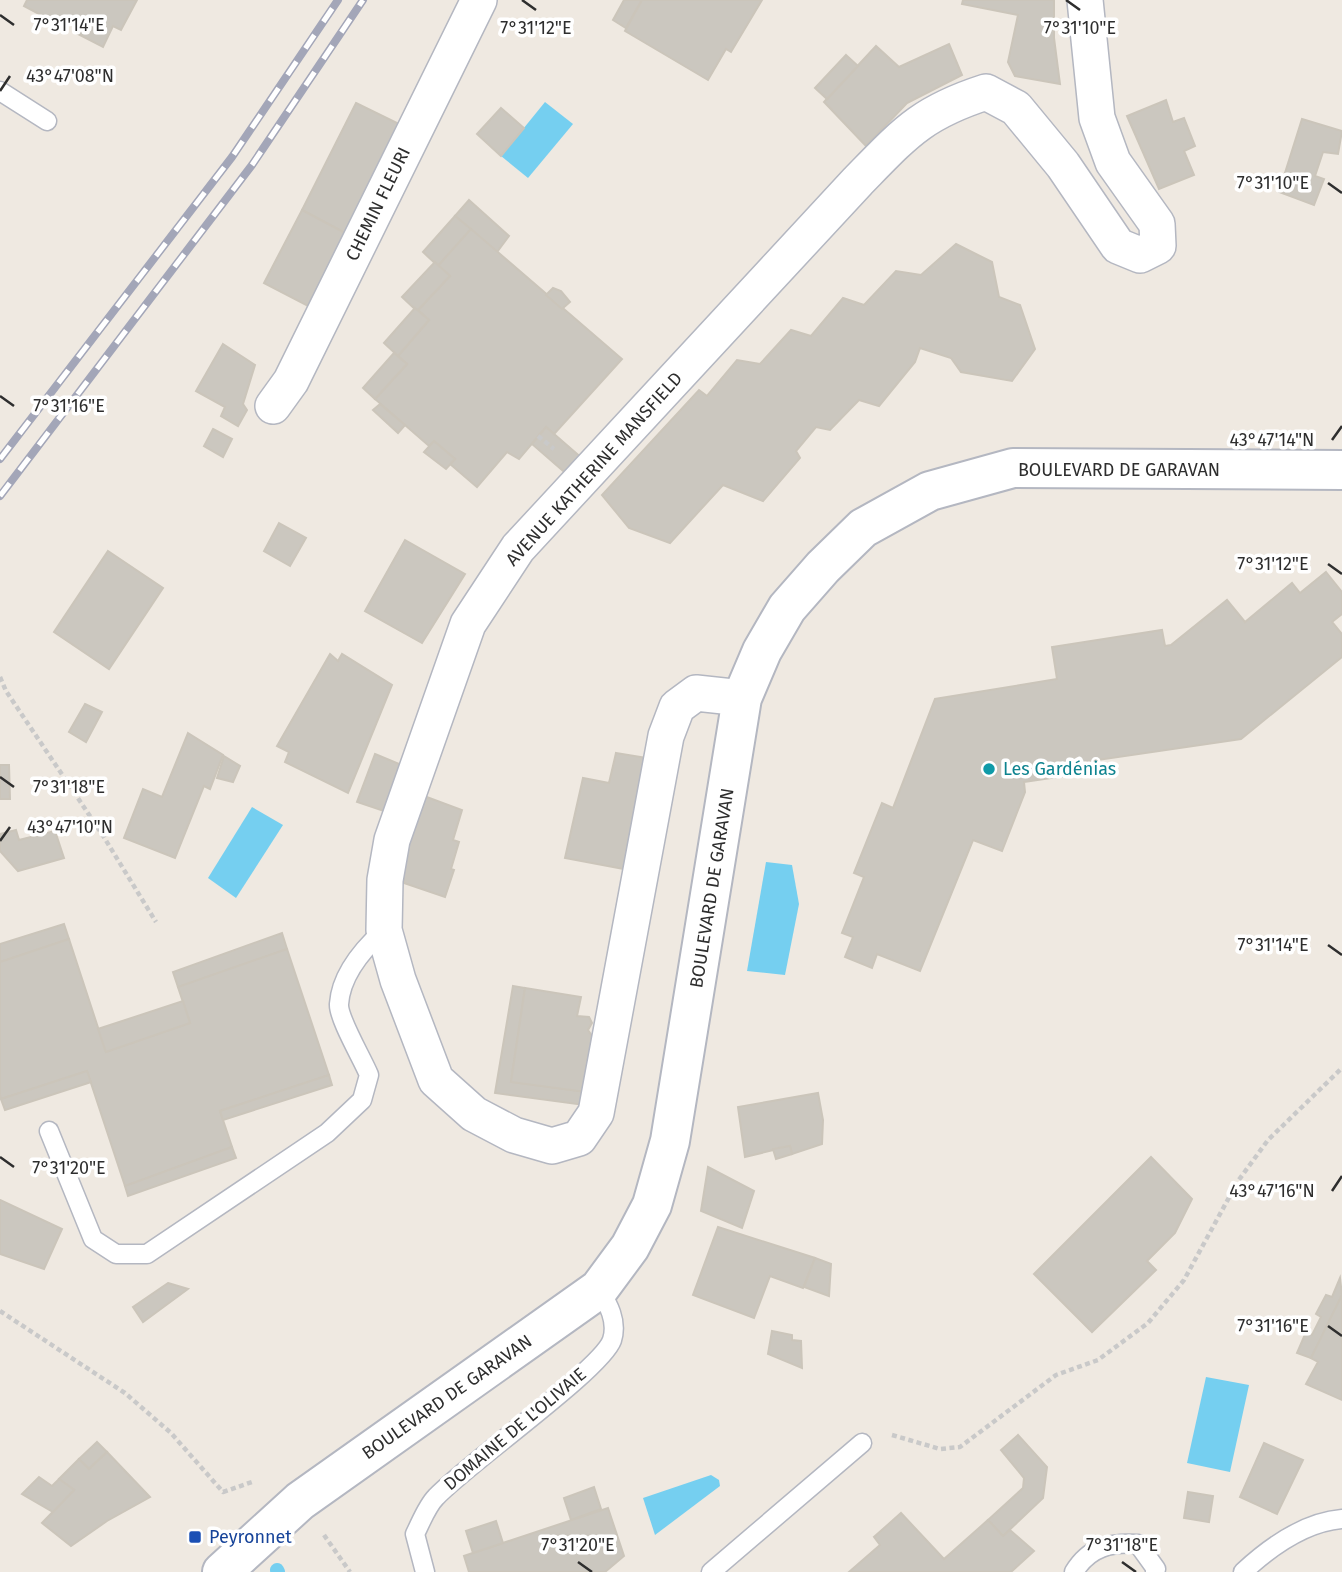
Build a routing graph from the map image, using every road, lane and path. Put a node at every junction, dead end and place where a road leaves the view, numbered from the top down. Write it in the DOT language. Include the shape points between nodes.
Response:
graph roads {
  1 [pos="479,0"];
  2 [pos="1085,0"];
  3 [pos="0,91"];
  4 [pos="47,121"];
  5 [pos="273,406"];
  6 [pos="1342,470"];
  7 [pos="0,677"];
  8 [pos="742,698"];
  9 [pos="156,922"];
  10 [pos="384,930"];
  11 [pos="1342,1068"];
  12 [pos="49,1131"];
  13 [pos="599,1289"];
  14 [pos="0,1311"];
  15 [pos="862,1443"];
  16 [pos="300,1501"];
  17 [pos="1342,1518"];
  18 [pos="222,1572"];
  19 [pos="350,1572"];
  20 [pos="425,1572"];
  21 [pos="711,1572"];
  22 [pos="1073,1572"];
  23 [pos="1155,1572"];
  24 [pos="1243,1572"];
  1 -- 5 [label="street, CHEMIN FLEURI" via="291,381"];
  2 -- 10 [label="street, AVENUE KATHERINE MANSFIELD" via="1097,118 1113,162 1157,224 1158,246 1140,255 1118,246 1063,165 1016,108 986,92 947,105 911,126 518,548 468,624 392,840 384,880"];
  3 -- 4 [label="lane"];
  6 -- 8 [label="street, BOULEVARD DE GARAVAN" via="1013,468 930,491 863,528 823,567 787,608"];
  7 -- 9 [label="path"];
  8 -- 10 [label="street, AVENUE KATHERINE MANSFIELD" via="696,693 677,707 666,736 596,1113 579,1138 552,1146 514,1135 474,1114 436,1080"];
  8 -- 13 [label="street, BOULEVARD DE GARAVAN" via="670,1141 652,1205 630,1247"];
  10 -- 12 [label="lane" via="367,945 346,976 338,1006 369,1075 362,1100 327,1133 147,1254 116,1254 93,1239"];
  11 -- 15 [label="path" via="1268,1140 1238,1181 1184,1280 1147,1323 1098,1360 1056,1375 960,1447 940,1448 884,1433"];
  13 -- 16 [label="street, BOULEVARD DE GARAVAN"];
  13 -- 20 [label="lane, DOMAINE DE L'OLIVAIE" via="612,1310 612,1340 585,1372 434,1499 415,1534"];
  14 -- 16 [label="path" via="125,1393 171,1433 223,1492 279,1472"];
  15 -- 21 [label="lane"];
  16 -- 18 [label="street, BOULEVARD DE GARAVAN"];
  16 -- 19 [label="path"];
  17 -- 24 [label="lane" via="1322,1521 1266,1551"];
  22 -- 23 [label="lane" via="1111,1542 1138,1544"];
}
